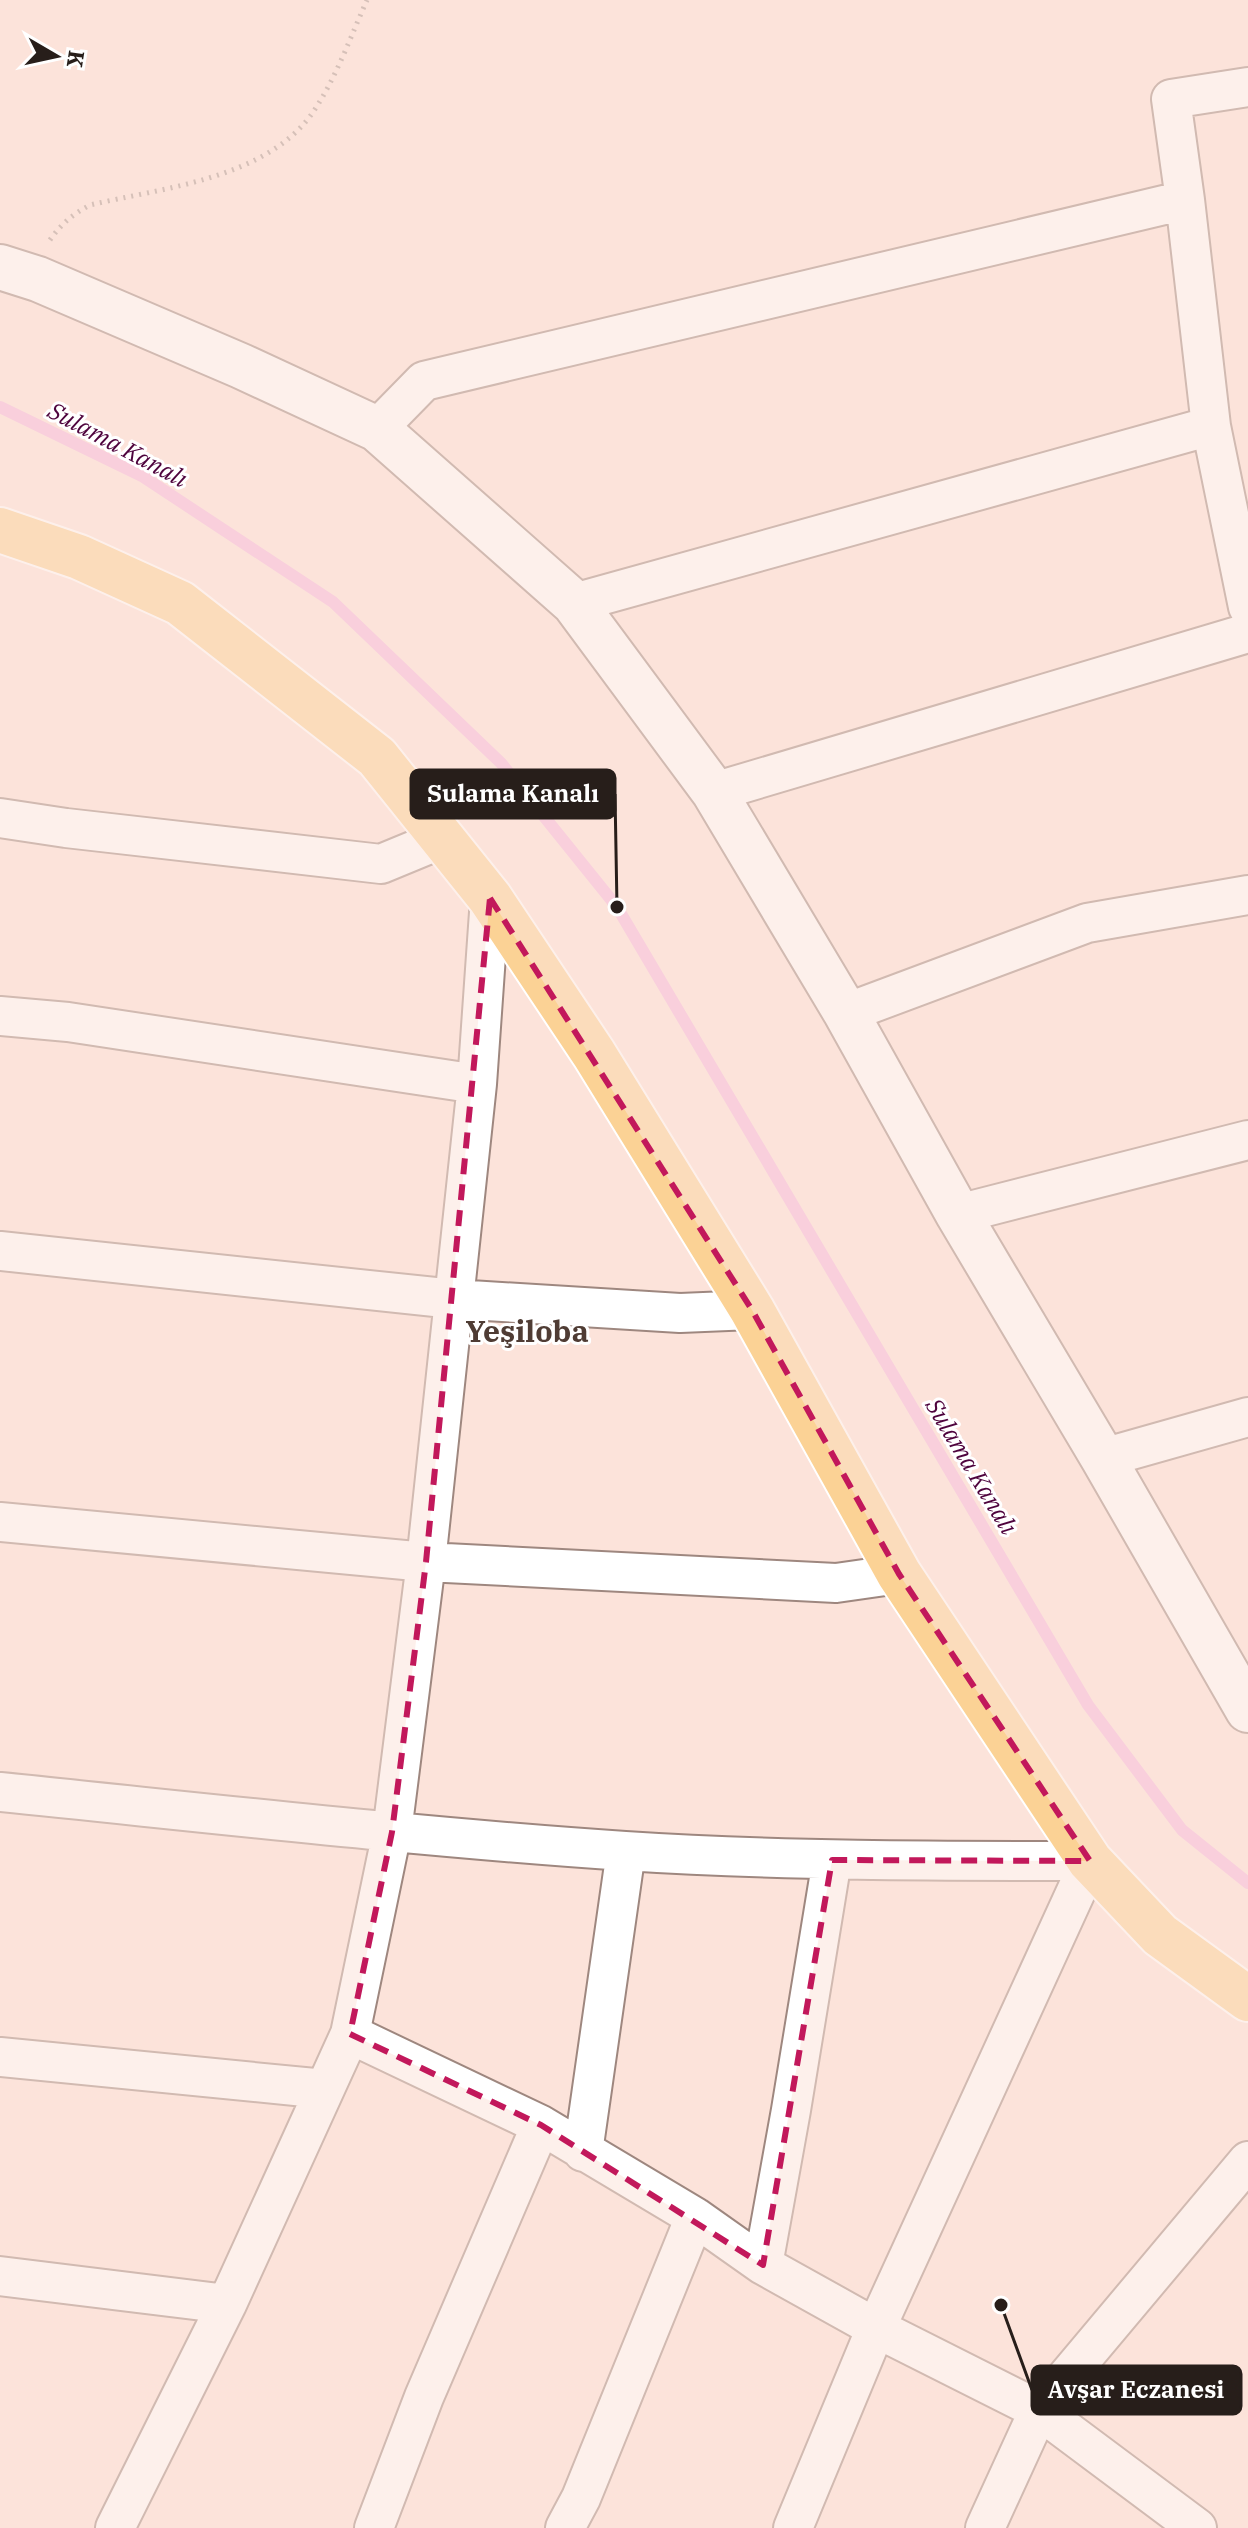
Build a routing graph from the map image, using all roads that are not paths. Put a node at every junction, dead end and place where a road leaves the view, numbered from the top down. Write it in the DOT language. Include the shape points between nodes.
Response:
graph roads {
  1 [pos="1248,87"];
  2 [pos="1185,200"];
  3 [pos="19,273"];
  4 [pos="1211,426"];
  5 [pos="377,429"];
  6 [pos="0,530"];
  7 [pos="574,603"];
  8 [pos="1248,607"];
  9 [pos="1248,633"];
  10 [pos="714,792"];
  11 [pos="0,818"];
  12 [pos="444,838"];
  13 [pos="1248,895"];
  14 [pos="490,898"];
  15 [pos="846,1013"];
  16 [pos="0,1016"];
  17 [pos="477,1084"];
  18 [pos="1248,1140"];
  19 [pos="958,1214"];
  20 [pos="0,1251"];
  21 [pos="454,1299"];
  22 [pos="752,1310"];
  23 [pos="1248,1417"];
  24 [pos="1103,1458"];
  25 [pos="0,1522"];
  26 [pos="426,1562"];
  27 [pos="899,1574"];
  28 [pos="1245,1703"];
  29 [pos="0,1792"];
  30 [pos="392,1832"];
  31 [pos="626,1851"];
  32 [pos="832,1860"];
  33 [pos="1090,1861"];
  34 [pos="1248,1999"];
  35 [pos="350,2034"];
  36 [pos="0,2057"];
  37 [pos="325,2089"];
  38 [pos="541,2125"];
  39 [pos="583,2152"];
  40 [pos="1248,2161"];
  41 [pos="695,2217"];
  42 [pos="763,2265"];
  43 [pos="0,2276"];
  44 [pos="227,2304"];
  45 [pos="876,2328"];
  46 [pos="1039,2410"];
  47 [pos="115,2528"];
  48 [pos="374,2528"];
  49 [pos="565,2528"];
  50 [pos="793,2528"];
  51 [pos="985,2528"];
  52 [pos="1197,2528"];
  1 -- 2 [label="street" via="1171,99"];
  2 -- 4 [label="street"];
  2 -- 5 [label="street" via="424,381"];
  3 -- 5 [label="street"];
  4 -- 7 [label="street"];
  4 -- 8 [label="street"];
  5 -- 7 [label="street"];
  6 -- 12 [label="main road" via="79,557 180,603 377,757"];
  7 -- 10 [label="street"];
  9 -- 10 [label="street"];
  10 -- 15 [label="street"];
  11 -- 12 [label="street" via="381,864"];
  12 -- 14 [label="main road"];
  13 -- 15 [label="street" via="1087,923"];
  14 -- 17 [label="street"];
  14 -- 22 [label="main road" via="594,1054"];
  15 -- 19 [label="street"];
  16 -- 17 [label="street"];
  17 -- 21 [label="street"];
  18 -- 19 [label="street"];
  19 -- 24 [label="street"];
  20 -- 21 [label="street"];
  21 -- 22 [label="street" via="680,1313"];
  21 -- 26 [label="street"];
  22 -- 27 [label="main road"];
  23 -- 24 [label="street"];
  24 -- 28 [label="street"];
  25 -- 26 [label="street"];
  26 -- 27 [label="street" via="836,1583"];
  26 -- 30 [label="street"];
  27 -- 33 [label="main road"];
  29 -- 30 [label="street"];
  30 -- 31 [label="street"];
  30 -- 35 [label="street"];
  31 -- 32 [label="street"];
  31 -- 39 [label="street"];
  32 -- 33 [label="street"];
  32 -- 42 [label="street"];
  33 -- 34 [label="main road" via="1160,1935"];
  33 -- 45 [label="street"];
  35 -- 37 [label="street"];
  35 -- 38 [label="street"];
  36 -- 37 [label="street"];
  37 -- 44 [label="street"];
  38 -- 39 [label="street"];
  38 -- 48 [label="street"];
  39 -- 41 [label="street"];
  40 -- 46 [label="street"];
  41 -- 42 [label="street"];
  41 -- 49 [label="street"];
  42 -- 45 [label="street"];
  43 -- 44 [label="street"];
  44 -- 47 [label="street"];
  45 -- 46 [label="street"];
  45 -- 50 [label="street"];
  46 -- 51 [label="street"];
  46 -- 52 [label="street"];
}
